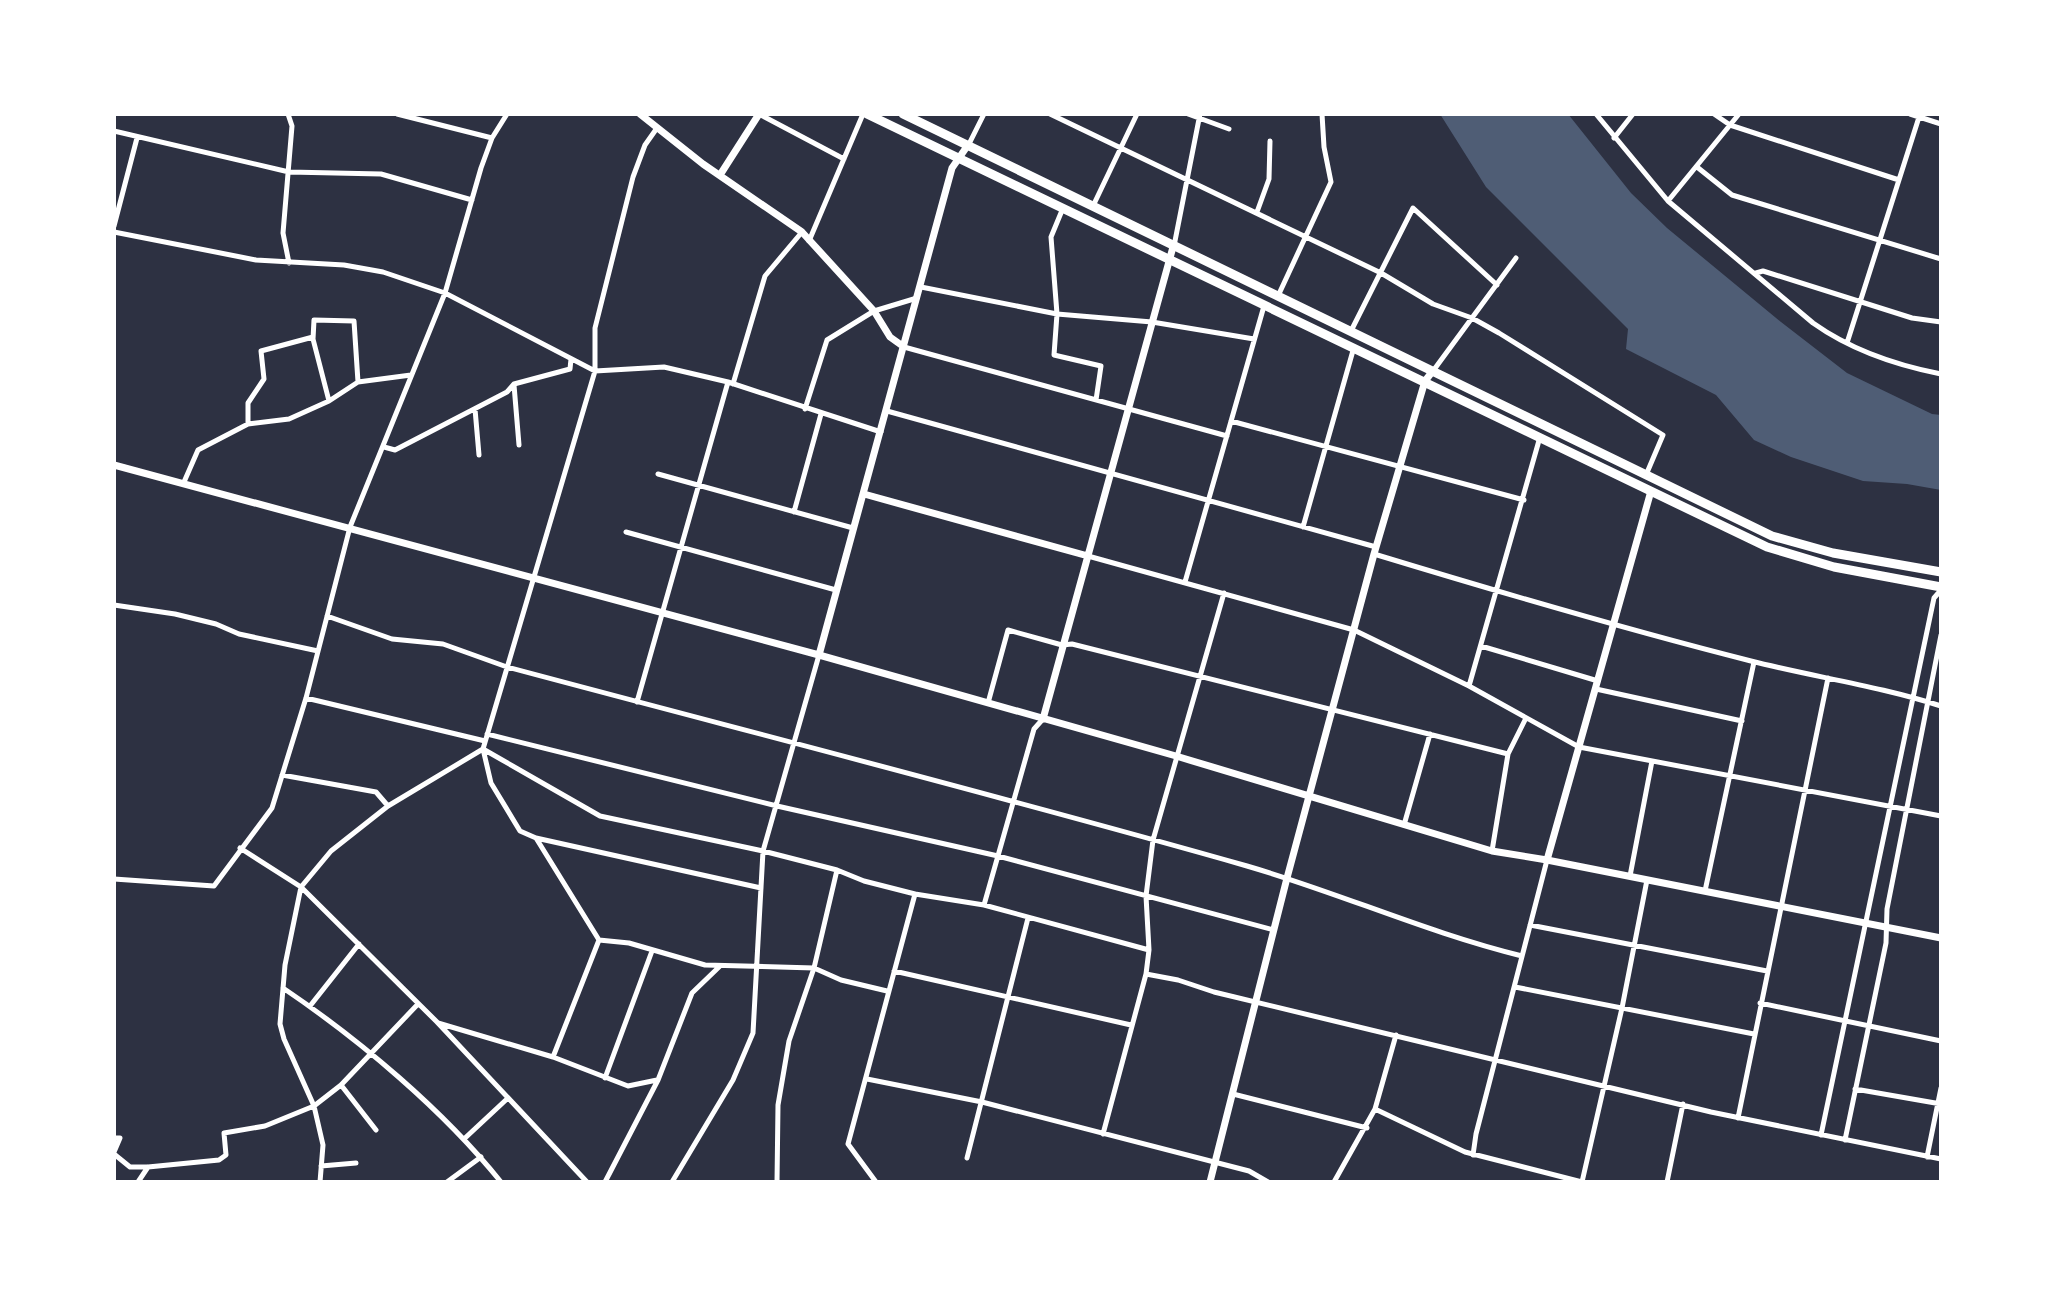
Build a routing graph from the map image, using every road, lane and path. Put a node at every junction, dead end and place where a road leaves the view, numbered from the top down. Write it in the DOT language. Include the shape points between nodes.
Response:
graph roads {
  1 [pos="288,114"];
  2 [pos="397,114"];
  3 [pos="507,114"];
  4 [pos="640,114"];
  5 [pos="759,114"];
  6 [pos="865,114"];
  7 [pos="903,114"];
  8 [pos="984,114"];
  9 [pos="1050,114"];
  10 [pos="1137,114"];
  11 [pos="1188,114"];
  12 [pos="1322,114"];
  13 [pos="1596,114"];
  14 [pos="1633,114"];
  15 [pos="1714,114"];
  16 [pos="1739,114"];
  17 [pos="1910,114"];
  18 [pos="1919,115"];
  19 [pos="1199,117"];
  20 [pos="1941,124"];
  21 [pos="1730,125"];
  22 [pos="657,128"];
  23 [pos="1229,129"];
  24 [pos="114,131"];
  25 [pos="137,137"];
  26 [pos="492,138"];
  27 [pos="1614,138"];
  28 [pos="1270,141"];
  29 [pos="968,145"];
  30 [pos="1120,148"];
  31 [pos="960,158"];
  32 [pos="844,159"];
  33 [pos="1697,167"];
  34 [pos="289,172"];
  35 [pos="720,175"];
  36 [pos="1187,179"];
  37 [pos="1899,180"];
  38 [pos="472,200"];
  39 [pos="1668,201"];
  40 [pos="1063,207"];
  41 [pos="1092,207"];
  42 [pos="1257,212"];
  43 [pos="114,229"];
  44 [pos="802,232"];
  45 [pos="1306,236"];
  46 [pos="1881,240"];
  47 [pos="809,241"];
  48 [pos="1173,247"];
  49 [pos="1516,258"];
  50 [pos="1941,259"];
  51 [pos="1169,260"];
  52 [pos="289,263"];
  53 [pos="1381,273"];
  54 [pos="1755,273"];
  55 [pos="1497,285"];
  56 [pos="921,287"];
  57 [pos="445,293"];
  58 [pos="1277,297"];
  59 [pos="917,298"];
  60 [pos="1860,302"];
  61 [pos="1265,304"];
  62 [pos="874,311"];
  63 [pos="1057,314"];
  64 [pos="1472,318"];
  65 [pos="1152,322"];
  66 [pos="1941,322"];
  67 [pos="1350,332"];
  68 [pos="313,337"];
  69 [pos="1254,339"];
  70 [pos="1847,343"];
  71 [pos="1354,346"];
  72 [pos="904,347"];
  73 [pos="571,359"];
  74 [pos="595,371"];
  75 [pos="1432,372"];
  76 [pos="1941,374"];
  77 [pos="411,375"];
  78 [pos="1425,381"];
  79 [pos="358,382"];
  80 [pos="730,383"];
  81 [pos="514,384"];
  82 [pos="1096,400"];
  83 [pos="329,401"];
  84 [pos="1128,408"];
  85 [pos="475,409"];
  86 [pos="805,409"];
  87 [pos="887,411"];
  88 [pos="821,414"];
  89 [pos="1231,421"];
  90 [pos="248,424"];
  91 [pos="881,432"];
  92 [pos="1227,436"];
  93 [pos="1541,436"];
  94 [pos="519,445"];
  95 [pos="1326,445"];
  96 [pos="384,447"];
  97 [pos="479,455"];
  98 [pos="114,465"];
  99 [pos="1400,467"];
  100 [pos="1110,473"];
  101 [pos="658,474"];
  102 [pos="1646,475"];
  103 [pos="184,482"];
  104 [pos="698,485"];
  105 [pos="1651,491"];
  106 [pos="864,494"];
  107 [pos="1524,500"];
  108 [pos="1208,502"];
  109 [pos="794,512"];
  110 [pos="350,527"];
  111 [pos="1303,527"];
  112 [pos="854,528"];
  113 [pos="626,532"];
  114 [pos="680,547"];
  115 [pos="1375,551"];
  116 [pos="1088,556"];
  117 [pos="1941,572"];
  118 [pos="533,578"];
  119 [pos="1185,582"];
  120 [pos="1941,589"];
  121 [pos="837,591"];
  122 [pos="1496,591"];
  123 [pos="1224,593"];
  124 [pos="114,605"];
  125 [pos="663,612"];
  126 [pos="327,616"];
  127 [pos="1613,625"];
  128 [pos="1354,630"];
  129 [pos="1941,635"];
  130 [pos="1062,645"];
  131 [pos="1481,646"];
  132 [pos="318,651"];
  133 [pos="819,655"];
  134 [pos="1754,662"];
  135 [pos="507,667"];
  136 [pos="1199,675"];
  137 [pos="1828,678"];
  138 [pos="1597,685"];
  139 [pos="1469,686"];
  140 [pos="1914,697"];
  141 [pos="306,698"];
  142 [pos="637,702"];
  143 [pos="1928,702"];
  144 [pos="988,704"];
  145 [pos="1941,706"];
  146 [pos="1333,708"];
  147 [pos="1527,718"];
  148 [pos="1043,719"];
  149 [pos="1742,721"];
  150 [pos="1430,734"];
  151 [pos="486,737"];
  152 [pos="793,744"];
  153 [pos="1579,747"];
  154 [pos="483,749"];
  155 [pos="1508,754"];
  156 [pos="1176,756"];
  157 [pos="1652,761"];
  158 [pos="282,775"];
  159 [pos="1730,777"];
  160 [pos="1805,790"];
  161 [pos="1310,796"];
  162 [pos="1014,800"];
  163 [pos="388,806"];
  164 [pos="777,806"];
  165 [pos="1890,806"];
  166 [pos="1907,809"];
  167 [pos="1941,816"];
  168 [pos="1404,825"];
  169 [pos="536,838"];
  170 [pos="1153,840"];
  171 [pos="240,848"];
  172 [pos="763,851"];
  173 [pos="1492,851"];
  174 [pos="998,856"];
  175 [pos="1547,860"];
  176 [pos="837,870"];
  177 [pos="1630,876"];
  178 [pos="1287,878"];
  179 [pos="114,879"];
  180 [pos="1648,879"];
  181 [pos="301,887"];
  182 [pos="761,888"];
  183 [pos="1705,891"];
  184 [pos="915,894"];
  185 [pos="1146,896"];
  186 [pos="984,905"];
  187 [pos="1780,906"];
  188 [pos="1028,918"];
  189 [pos="1866,924"];
  190 [pos="1530,925"];
  191 [pos="1885,927"];
  192 [pos="1275,930"];
  193 [pos="1941,938"];
  194 [pos="599,940"];
  195 [pos="359,944"];
  196 [pos="1634,945"];
  197 [pos="1149,950"];
  198 [pos="652,951"];
  199 [pos="1522,956"];
  200 [pos="755,965"];
  201 [pos="720,966"];
  202 [pos="814,968"];
  203 [pos="894,971"];
  204 [pos="1767,971"];
  205 [pos="1146,974"];
  206 [pos="1515,987"];
  207 [pos="283,988"];
  208 [pos="888,991"];
  209 [pos="1008,996"];
  210 [pos="1257,1001"];
  211 [pos="1760,1003"];
  212 [pos="418,1004"];
  213 [pos="310,1006"];
  214 [pos="1622,1008"];
  215 [pos="1844,1021"];
  216 [pos="437,1022"];
  217 [pos="1131,1025"];
  218 [pos="1868,1026"];
  219 [pos="1754,1034"];
  220 [pos="1396,1035"];
  221 [pos="1941,1041"];
  222 [pos="372,1055"];
  223 [pos="553,1057"];
  224 [pos="1495,1060"];
  225 [pos="605,1078"];
  226 [pos="867,1079"];
  227 [pos="658,1080"];
  228 [pos="341,1085"];
  229 [pos="1604,1086"];
  230 [pos="1941,1088"];
  231 [pos="1855,1089"];
  232 [pos="1233,1094"];
  233 [pos="508,1098"];
  234 [pos="982,1102"];
  235 [pos="1683,1104"];
  236 [pos="1940,1104"];
  237 [pos="314,1106"];
  238 [pos="1375,1109"];
  239 [pos="1738,1118"];
  240 [pos="1367,1128"];
  241 [pos="376,1130"];
  242 [pos="1103,1134"];
  243 [pos="1821,1135"];
  244 [pos="114,1138"];
  245 [pos="464,1139"];
  246 [pos="1845,1140"];
  247 [pos="114,1153"];
  248 [pos="1473,1155"];
  249 [pos="481,1157"];
  250 [pos="1927,1157"];
  251 [pos="967,1158"];
  252 [pos="1941,1159"];
  253 [pos="356,1163"];
  254 [pos="1215,1164"];
  255 [pos="321,1166"];
  256 [pos="148,1167"];
  257 [pos="138,1182"];
  258 [pos="320,1182"];
  259 [pos="447,1182"];
  260 [pos="501,1182"];
  261 [pos="587,1182"];
  262 [pos="605,1182"];
  263 [pos="672,1182"];
  264 [pos="777,1182"];
  265 [pos="876,1182"];
  266 [pos="1210,1182"];
  267 [pos="1268,1182"];
  268 [pos="1334,1182"];
  269 [pos="1582,1182"];
  270 [pos="1667,1182"];
  1 -- 34 [label="street"];
  2 -- 26 [label="street"];
  3 -- 26 [label="street"];
  4 -- 22 [label="street"];
  5 -- 32 [label="street"];
  5 -- 35 [label="street"];
  6 -- 31 [label="highway"];
  6 -- 32 [label="street"];
  7 -- 29 [label="highway"];
  8 -- 29 [label="street"];
  9 -- 30 [label="street"];
  10 -- 30 [label="street"];
  11 -- 19 [label="street"];
  12 -- 45 [label="street" via="1331,182"];
  13 -- 27 [label="street"];
  14 -- 27 [label="street"];
  15 -- 21 [label="street"];
  16 -- 21 [label="street"];
  17 -- 18 [label="street"];
  18 -- 20 [label="street"];
  18 -- 37 [label="street"];
  19 -- 23 [label="street"];
  19 -- 36 [label="street"];
  21 -- 33 [label="street"];
  21 -- 37 [label="street"];
  22 -- 35 [label="street"];
  22 -- 74 [label="street" via="633,177 595,328"];
  24 -- 25 [label="street"];
  25 -- 34 [label="street"];
  25 -- 43 [label="street"];
  26 -- 38 [label="street"];
  27 -- 39 [label="street"];
  28 -- 42 [label="street" via="1269,179"];
  29 -- 31 [label="street"];
  29 -- 41 [label="highway"];
  30 -- 36 [label="street"];
  30 -- 41 [label="street"];
  31 -- 40 [label="highway"];
  31 -- 56 [label="street" via="952,168"];
  32 -- 47 [label="street"];
  33 -- 39 [label="street"];
  33 -- 46 [label="street" via="1732,195"];
  34 -- 38 [label="street" via="381,174"];
  34 -- 52 [label="street" via="283,233"];
  35 -- 44 [label="street"];
  36 -- 42 [label="street"];
  36 -- 48 [label="street"];
  37 -- 46 [label="street"];
  38 -- 57 [label="street"];
  39 -- 54 [label="street"];
  40 -- 51 [label="highway"];
  40 -- 63 [label="street" via="1051,237"];
  41 -- 48 [label="highway"];
  42 -- 45 [label="street"];
  43 -- 52 [label="street"];
  44 -- 47 [label="street"];
  44 -- 80 [label="street" via="765,276"];
  45 -- 53 [label="street"];
  45 -- 58 [label="street"];
  46 -- 50 [label="street"];
  46 -- 60 [label="street"];
  47 -- 62 [label="street"];
  48 -- 51 [label="street"];
  48 -- 58 [label="highway"];
  49 -- 55 [label="street"];
  51 -- 61 [label="highway"];
  51 -- 65 [label="street"];
  52 -- 57 [label="street" via="383,272"];
  53 -- 55 [label="street" via="1413,208"];
  53 -- 64 [label="street" via="1433,304"];
  53 -- 67 [label="street"];
  54 -- 60 [label="street" via="1763,271"];
  54 -- 70 [label="street" via="1813,323"];
  55 -- 64 [label="street"];
  56 -- 59 [label="street"];
  56 -- 63 [label="street"];
  57 -- 73 [label="street"];
  57 -- 77 [label="street"];
  58 -- 67 [label="highway"];
  59 -- 62 [label="street"];
  59 -- 72 [label="street"];
  60 -- 66 [label="street"];
  60 -- 70 [label="street"];
  61 -- 69 [label="street"];
  61 -- 71 [label="highway"];
  62 -- 72 [label="street" via="890,337"];
  62 -- 86 [label="street" via="827,340"];
  63 -- 65 [label="street"];
  63 -- 82 [label="street" via="1054,355 1101,366"];
  64 -- 75 [label="street"];
  64 -- 102 [label="street" via="1663,435"];
  65 -- 69 [label="street"];
  65 -- 84 [label="street"];
  67 -- 75 [label="highway"];
  68 -- 79 [label="street" via="314,320 354,321"];
  68 -- 83 [label="street"];
  68 -- 90 [label="street" via="261,351 264,379 248,403"];
  69 -- 89 [label="street"];
  70 -- 76 [label="street" via="1898,365"];
  71 -- 78 [label="highway"];
  71 -- 95 [label="street"];
  72 -- 82 [label="street"];
  72 -- 87 [label="street"];
  73 -- 74 [label="street"];
  73 -- 81 [label="street" via="570,369"];
  74 -- 80 [label="street" via="664,367"];
  74 -- 118 [label="street"];
  75 -- 78 [label="street"];
  75 -- 102 [label="highway"];
  77 -- 79 [label="street"];
  77 -- 96 [label="street"];
  78 -- 93 [label="highway"];
  78 -- 99 [label="street"];
  79 -- 83 [label="street"];
  80 -- 86 [label="street"];
  80 -- 104 [label="street"];
  81 -- 85 [label="street"];
  81 -- 94 [label="street"];
  82 -- 84 [label="street"];
  83 -- 90 [label="street" via="289,419"];
  84 -- 92 [label="street"];
  84 -- 100 [label="street"];
  85 -- 96 [label="street" via="395,450"];
  85 -- 97 [label="street"];
  86 -- 88 [label="street"];
  87 -- 91 [label="street"];
  87 -- 100 [label="street"];
  88 -- 91 [label="street"];
  88 -- 109 [label="street"];
  89 -- 92 [label="street"];
  89 -- 95 [label="street"];
  90 -- 103 [label="street" via="198,450"];
  91 -- 106 [label="street"];
  92 -- 108 [label="street"];
  93 -- 105 [label="highway"];
  93 -- 107 [label="street"];
  95 -- 99 [label="street"];
  95 -- 111 [label="street"];
  96 -- 110 [label="street"];
  98 -- 103 [label="street"];
  99 -- 107 [label="street"];
  99 -- 115 [label="street"];
  100 -- 108 [label="street"];
  100 -- 116 [label="street"];
  101 -- 104 [label="street"];
  102 -- 117 [label="highway" via="1795,544"];
  103 -- 110 [label="street"];
  104 -- 109 [label="street"];
  104 -- 114 [label="street"];
  105 -- 120 [label="highway" via="1767,547"];
  105 -- 127 [label="street"];
  106 -- 112 [label="street"];
  106 -- 116 [label="street"];
  107 -- 122 [label="street"];
  108 -- 111 [label="street"];
  108 -- 119 [label="street"];
  109 -- 112 [label="street"];
  110 -- 118 [label="street"];
  110 -- 126 [label="street"];
  111 -- 115 [label="street"];
  112 -- 121 [label="street"];
  113 -- 114 [label="street"];
  114 -- 121 [label="street"];
  114 -- 125 [label="street"];
  115 -- 122 [label="street"];
  115 -- 128 [label="street"];
  116 -- 119 [label="street"];
  116 -- 130 [label="street"];
  118 -- 125 [label="street"];
  118 -- 135 [label="street"];
  119 -- 123 [label="street"];
  120 -- 140 [label="street" via="1934,598"];
  121 -- 133 [label="street"];
  122 -- 127 [label="street"];
  122 -- 131 [label="street"];
  123 -- 128 [label="street"];
  123 -- 136 [label="street"];
  124 -- 132 [label="street" via="175,614"];
  125 -- 133 [label="street"];
  125 -- 142 [label="street"];
  126 -- 132 [label="street"];
  126 -- 135 [label="street" via="392,639 443,644"];
  127 -- 134 [label="street"];
  127 -- 138 [label="street"];
  128 -- 139 [label="street"];
  128 -- 146 [label="street"];
  129 -- 143 [label="street"];
  130 -- 136 [label="street"];
  130 -- 144 [label="street" via="1008,630"];
  130 -- 148 [label="street"];
  131 -- 138 [label="street"];
  131 -- 139 [label="street"];
  132 -- 141 [label="street"];
  133 -- 144 [label="street"];
  133 -- 152 [label="street"];
  134 -- 137 [label="street"];
  134 -- 149 [label="street"];
  135 -- 142 [label="street"];
  135 -- 151 [label="street"];
  136 -- 146 [label="street"];
  136 -- 156 [label="street"];
  137 -- 140 [label="street"];
  137 -- 160 [label="street"];
  138 -- 149 [label="street"];
  138 -- 153 [label="street"];
  139 -- 147 [label="street"];
  140 -- 143 [label="street"];
  140 -- 165 [label="street"];
  141 -- 151 [label="street"];
  141 -- 158 [label="street"];
  142 -- 152 [label="street"];
  143 -- 145 [label="street"];
  143 -- 166 [label="street"];
  144 -- 148 [label="street"];
  146 -- 150 [label="street"];
  146 -- 161 [label="street"];
  147 -- 153 [label="street"];
  147 -- 155 [label="street"];
  148 -- 156 [label="street"];
  148 -- 162 [label="street" via="1034,729"];
  149 -- 159 [label="street"];
  150 -- 155 [label="street"];
  150 -- 168 [label="street"];
  151 -- 154 [label="street"];
  151 -- 164 [label="street"];
  152 -- 162 [label="street"];
  152 -- 164 [label="street"];
  153 -- 157 [label="street"];
  153 -- 175 [label="street"];
  154 -- 163 [label="street"];
  154 -- 169 [label="street" via="498,795 520,831"];
  154 -- 172 [label="street" via="600,816"];
  155 -- 173 [label="street"];
  156 -- 161 [label="street"];
  156 -- 170 [label="street"];
  157 -- 159 [label="street"];
  157 -- 177 [label="street"];
  158 -- 163 [label="street" via="376,792"];
  158 -- 171 [label="street" via="272,808"];
  159 -- 160 [label="street"];
  159 -- 183 [label="street"];
  160 -- 165 [label="street"];
  160 -- 187 [label="street"];
  161 -- 168 [label="street"];
  161 -- 178 [label="street"];
  162 -- 170 [label="street"];
  162 -- 174 [label="street"];
  163 -- 181 [label="street" via="331,851"];
  164 -- 172 [label="street"];
  164 -- 174 [label="street"];
  165 -- 166 [label="street"];
  165 -- 189 [label="street"];
  166 -- 167 [label="street"];
  166 -- 191 [label="street"];
  168 -- 173 [label="street"];
  169 -- 182 [label="street"];
  169 -- 194 [label="street"];
  170 -- 178 [label="street"];
  170 -- 185 [label="street"];
  171 -- 179 [label="street" via="214,886"];
  171 -- 181 [label="street"];
  172 -- 176 [label="street"];
  172 -- 182 [label="street"];
  173 -- 175 [label="street"];
  174 -- 185 [label="street"];
  174 -- 186 [label="street"];
  175 -- 177 [label="street"];
  175 -- 190 [label="street"];
  176 -- 184 [label="street"];
  176 -- 202 [label="street"];
  177 -- 180 [label="street"];
  178 -- 192 [label="street"];
  178 -- 199 [label="street"];
  180 -- 183 [label="street"];
  180 -- 196 [label="street"];
  181 -- 195 [label="street"];
  181 -- 207 [label="street"];
  182 -- 200 [label="street"];
  183 -- 187 [label="street"];
  184 -- 186 [label="street"];
  184 -- 203 [label="street"];
  185 -- 192 [label="street"];
  185 -- 197 [label="street"];
  186 -- 188 [label="street"];
  187 -- 189 [label="street"];
  187 -- 204 [label="street"];
  188 -- 197 [label="street"];
  188 -- 209 [label="street"];
  189 -- 191 [label="street"];
  189 -- 215 [label="street"];
  190 -- 196 [label="street"];
  190 -- 199 [label="street"];
  191 -- 193 [label="street"];
  191 -- 218 [label="street"];
  192 -- 210 [label="street"];
  194 -- 198 [label="street"];
  194 -- 223 [label="street"];
  195 -- 212 [label="street"];
  195 -- 213 [label="street"];
  196 -- 204 [label="street"];
  196 -- 214 [label="street"];
  197 -- 205 [label="street"];
  198 -- 201 [label="street"];
  198 -- 225 [label="street"];
  199 -- 206 [label="street"];
  200 -- 201 [label="street"];
  200 -- 202 [label="street"];
  200 -- 263 [label="street" via="753,1033 746,1054"];
  201 -- 227 [label="street" via="692,993"];
  202 -- 208 [label="street"];
  202 -- 264 [label="street" via="789,1041 780,1092"];
  203 -- 208 [label="street"];
  203 -- 209 [label="street"];
  204 -- 211 [label="street"];
  205 -- 210 [label="street"];
  205 -- 217 [label="street"];
  206 -- 214 [label="street"];
  206 -- 224 [label="street"];
  207 -- 213 [label="street"];
  207 -- 237 [label="street" via="280,1024"];
  208 -- 226 [label="street"];
  209 -- 217 [label="street"];
  209 -- 234 [label="street"];
  210 -- 220 [label="street"];
  210 -- 232 [label="street"];
  211 -- 215 [label="street"];
  211 -- 219 [label="street"];
  212 -- 216 [label="street"];
  212 -- 222 [label="street"];
  213 -- 222 [label="street"];
  214 -- 219 [label="street"];
  214 -- 229 [label="street"];
  215 -- 218 [label="street"];
  215 -- 243 [label="street"];
  216 -- 223 [label="street"];
  216 -- 233 [label="street"];
  217 -- 242 [label="street"];
  218 -- 221 [label="street"];
  218 -- 231 [label="street"];
  219 -- 239 [label="street"];
  220 -- 224 [label="street"];
  220 -- 238 [label="street"];
  222 -- 228 [label="street"];
  222 -- 245 [label="street"];
  223 -- 225 [label="street"];
  224 -- 229 [label="street"];
  224 -- 248 [label="street"];
  225 -- 227 [label="street" via="628,1086"];
  226 -- 234 [label="street"];
  226 -- 265 [label="street" via="848,1144"];
  227 -- 262 [label="street"];
  228 -- 237 [label="street"];
  228 -- 241 [label="street"];
  229 -- 235 [label="street"];
  229 -- 269 [label="street"];
  230 -- 236 [label="street"];
  231 -- 236 [label="street"];
  231 -- 246 [label="street"];
  232 -- 240 [label="street"];
  232 -- 254 [label="street"];
  233 -- 245 [label="street"];
  233 -- 261 [label="street"];
  234 -- 242 [label="street"];
  234 -- 251 [label="street"];
  235 -- 239 [label="street"];
  235 -- 270 [label="street"];
  236 -- 250 [label="street"];
  237 -- 255 [label="street" via="323,1145"];
  237 -- 256 [label="street" via="265,1126 224,1133 226,1155 219,1160"];
  238 -- 240 [label="street"];
  238 -- 248 [label="street"];
  239 -- 243 [label="street"];
  240 -- 268 [label="street"];
  242 -- 254 [label="street"];
  243 -- 246 [label="street"];
  244 -- 247 [label="street" via="120,1138"];
  245 -- 249 [label="street"];
  246 -- 250 [label="street"];
  247 -- 256 [label="street" via="130,1167"];
  248 -- 269 [label="street"];
  249 -- 259 [label="street"];
  249 -- 260 [label="street"];
  250 -- 252 [label="street"];
  253 -- 255 [label="street"];
  254 -- 266 [label="street"];
  254 -- 267 [label="street" via="1249,1171"];
  255 -- 258 [label="street"];
  256 -- 257 [label="street"];
}
